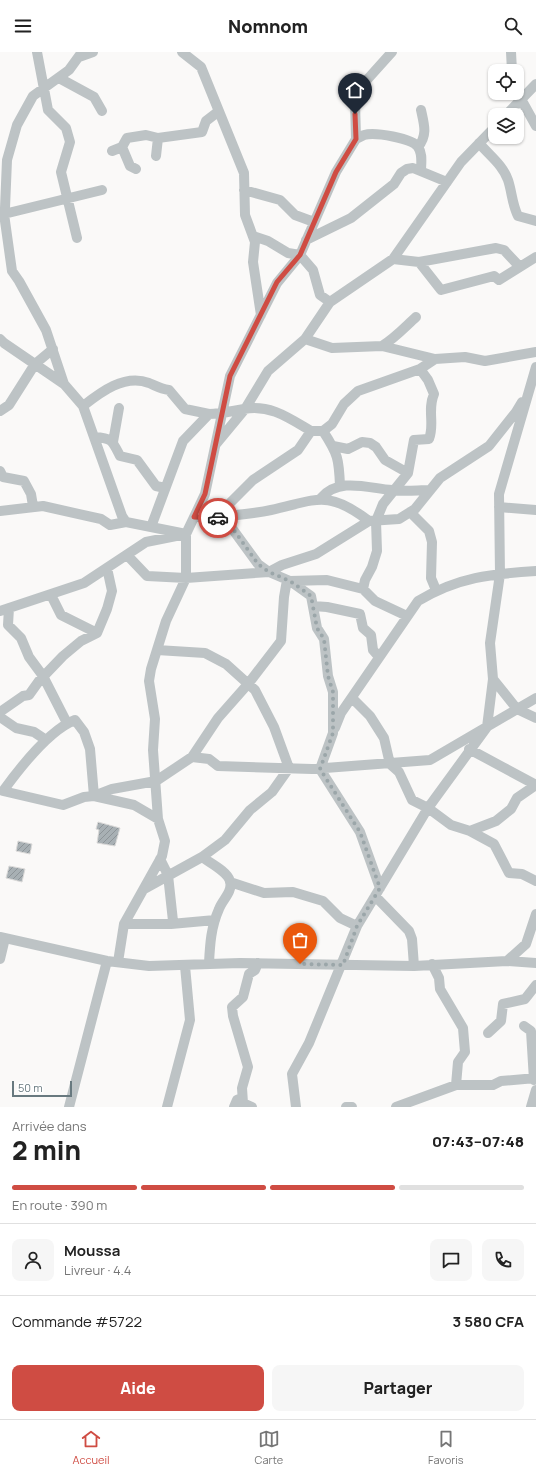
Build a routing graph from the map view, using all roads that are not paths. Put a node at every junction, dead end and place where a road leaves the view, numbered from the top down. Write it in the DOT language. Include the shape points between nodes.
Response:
graph roads {
  1 [pos="37,52"];
  2 [pos="93,52"];
  3 [pos="182,52"];
  4 [pos="392,52"];
  5 [pos="511,52"];
  6 [pos="80,54"];
  7 [pos="512,64"];
  8 [pos="59,78"];
  9 [pos="536,84"];
  10 [pos="44,88"];
  11 [pos="524,96"];
  12 [pos="520,100"];
  13 [pos="522,100"];
  14 [pos="513,108"];
  15 [pos="421,110"];
  16 [pos="102,111"];
  17 [pos="219,111"];
  18 [pos="536,124"];
  19 [pos="488,134"];
  20 [pos="158,138"];
  21 [pos="356,139"];
  22 [pos="479,144"];
  23 [pos="122,147"];
  24 [pos="418,147"];
  25 [pos="112,151"];
  26 [pos="156,156"];
  27 [pos="136,169"];
  28 [pos="421,171"];
  29 [pos="447,182"];
  30 [pos="102,190"];
  31 [pos="244,190"];
  32 [pos="67,199"];
  33 [pos="2,215"];
  34 [pos="536,221"];
  35 [pos="314,222"];
  36 [pos="253,236"];
  37 [pos="77,238"];
  38 [pos="306,240"];
  39 [pos="300,255"];
  40 [pos="536,257"];
  41 [pos="393,259"];
  42 [pos="419,262"];
  43 [pos="523,265"];
  44 [pos="330,302"];
  45 [pos="261,315"];
  46 [pos="416,317"];
  47 [pos="0,339"];
  48 [pos="305,339"];
  49 [pos="382,346"];
  50 [pos="53,349"];
  51 [pos="536,352"];
  52 [pos="435,359"];
  53 [pos="35,364"];
  54 [pos="536,367"];
  55 [pos="420,369"];
  56 [pos="64,384"];
  57 [pos="533,384"];
  58 [pos="83,406"];
  59 [pos="119,408"];
  60 [pos="245,409"];
  61 [pos="0,411"];
  62 [pos="209,414"];
  63 [pos="221,414"];
  64 [pos="323,430"];
  65 [pos="311,431"];
  66 [pos="94,437"];
  67 [pos="113,442"];
  68 [pos="215,446"];
  69 [pos="333,446"];
  70 [pos="0,471"];
  71 [pos="408,473"];
  72 [pos="340,486"];
  73 [pos="165,488"];
  74 [pos="430,490"];
  75 [pos="394,491"];
  76 [pos="321,498"];
  77 [pos="33,506"];
  78 [pos="500,507"];
  79 [pos="536,510"];
  80 [pos="0,511"];
  81 [pos="410,512"];
  82 [pos="194,517"];
  83 [pos="216,517"];
  84 [pos="373,521"];
  85 [pos="126,522"];
  86 [pos="151,527"];
  87 [pos="186,534"];
  88 [pos="127,555"];
  89 [pos="107,568"];
  90 [pos="269,572"];
  91 [pos="536,572"];
  92 [pos="500,574"];
  93 [pos="186,578"];
  94 [pos="289,580"];
  95 [pos="363,589"];
  96 [pos="436,590"];
  97 [pos="51,595"];
  98 [pos="313,606"];
  99 [pos="5,610"];
  100 [pos="407,616"];
  101 [pos="97,633"];
  102 [pos="157,650"];
  103 [pos="379,657"];
  104 [pos="43,676"];
  105 [pos="493,679"];
  106 [pos="248,684"];
  107 [pos="352,698"];
  108 [pos="536,698"];
  109 [pos="517,709"];
  110 [pos="0,712"];
  111 [pos="0,717"];
  112 [pos="536,718"];
  113 [pos="66,723"];
  114 [pos="487,727"];
  115 [pos="333,733"];
  116 [pos="46,740"];
  117 [pos="469,749"];
  118 [pos="192,757"];
  119 [pos="390,764"];
  120 [pos="289,768"];
  121 [pos="320,769"];
  122 [pos="156,781"];
  123 [pos="536,785"];
  124 [pos="94,796"];
  125 [pos="428,808"];
  126 [pos="158,820"];
  127 [pos="470,831"];
  128 [pos="202,857"];
  129 [pos="160,859"];
  130 [pos="168,875"];
  131 [pos="536,881"];
  132 [pos="230,882"];
  133 [pos="144,889"];
  134 [pos="378,892"];
  135 [pos="536,914"];
  136 [pos="215,920"];
  137 [pos="124,924"];
  138 [pos="171,924"];
  139 [pos="357,926"];
  140 [pos="2,938"];
  141 [pos="0,959"];
  142 [pos="107,960"];
  143 [pos="507,961"];
  144 [pos="118,962"];
  145 [pos="208,963"];
  146 [pos="258,963"];
  147 [pos="536,963"];
  148 [pos="432,964"];
  149 [pos="343,965"];
  150 [pos="185,966"];
  151 [pos="414,966"];
  152 [pos="536,985"];
  153 [pos="524,1026"];
  154 [pos="488,1033"];
  155 [pos="535,1079"];
  156 [pos="456,1085"];
  157 [pos="536,1090"];
  158 [pos="242,1098"];
  159 [pos="69,1107"];
  160 [pos="167,1107"];
  161 [pos="234,1107"];
  162 [pos="252,1107"];
  163 [pos="296,1107"];
  164 [pos="346,1107"];
  165 [pos="352,1107"];
  166 [pos="396,1107"];
  167 [pos="531,1107"];
  1 -- 10 [label="street"];
  2 -- 6 [label="street"];
  3 -- 17 [label="street" via="201,67"];
  4 -- 21 [label="street" via="365,82 354,101"];
  5 -- 7 [label="street"];
  6 -- 8 [label="street" via="69,70"];
  8 -- 10 [label="street"];
  8 -- 16 [label="street" via="94,97"];
  9 -- 11 [label="street"];
  10 -- 32 [label="street" via="48,110 66,128 70,142 61,172"];
  10 -- 33 [label="street" via="33,96 17,125 7,160"];
  12 -- 14 [label="street"];
  13 -- 18 [label="street"];
  15 -- 24 [label="street" via="426,129 423,141"];
  17 -- 20 [label="street" via="206,121 202,132"];
  17 -- 31 [label="street" via="244,173"];
  19 -- 22 [label="street"];
  20 -- 23 [label="street" via="146,135 127,138"];
  20 -- 26 [label="street"];
  21 -- 24 [label="street" via="365,135 383,135 412,141"];
  21 -- 35 [label="street" via="336,172"];
  22 -- 29 [label="street" via="461,162"];
  22 -- 34 [label="street" via="493,157 508,179 514,209 518,216"];
  23 -- 25 [label="street"];
  23 -- 27 [label="street" via="130,166"];
  24 -- 28 [label="street" via="422,156"];
  28 -- 29 [label="street"];
  28 -- 38 [label="street" via="407,169 394,184 351,218"];
  29 -- 41 [label="street"];
  30 -- 32 [label="street"];
  31 -- 35 [label="street" via="280,200 295,215"];
  31 -- 36 [label="street" via="245,215"];
  32 -- 33 [label="street"];
  32 -- 37 [label="street"];
  33 -- 50 [label="street" via="12,271 46,330"];
  35 -- 38 [label="street"];
  36 -- 39 [label="street" via="268,241 288,253"];
  36 -- 45 [label="street" via="253,262"];
  38 -- 39 [label="street"];
  39 -- 44 [label="street" via="313,270 320,296"];
  39 -- 45 [label="street" via="277,282"];
  40 -- 43 [label="street"];
  41 -- 42 [label="street"];
  41 -- 44 [label="street"];
  42 -- 43 [label="street" via="496,248 504,250 518,265"];
  42 -- 43 [label="street" via="441,290 494,276 499,280"];
  44 -- 48 [label="street"];
  45 -- 63 [label="street" via="230,376"];
  46 -- 49 [label="street" via="399,331 396,337"];
  47 -- 53 [label="street"];
  48 -- 49 [label="street" via="332,348"];
  48 -- 60 [label="street" via="268,371"];
  49 -- 52 [label="street"];
  50 -- 53 [label="street"];
  50 -- 56 [label="street"];
  51 -- 52 [label="street" via="485,361 465,358"];
  52 -- 55 [label="street"];
  53 -- 56 [label="street"];
  53 -- 61 [label="street" via="9,405"];
  54 -- 57 [label="street"];
  55 -- 64 [label="street" via="358,391 344,404 332,424"];
  55 -- 71 [label="street" via="434,394 430,403 432,432 429,438 414,440"];
  56 -- 58 [label="street"];
  57 -- 74 [label="street" via="516,412 489,446 440,478"];
  57 -- 78 [label="street" via="499,494"];
  58 -- 62 [label="street" via="109,386 132,381 148,382 158,388 169,390 185,409"];
  58 -- 66 [label="street"];
  59 -- 67 [label="street"];
  60 -- 63 [label="street"];
  60 -- 65 [label="street" via="262,408 276,411"];
  60 -- 68 [label="street"];
  62 -- 63 [label="street"];
  62 -- 73 [label="street" via="183,441"];
  63 -- 68 [label="street"];
  64 -- 65 [label="street"];
  64 -- 69 [label="street"];
  65 -- 83 [label="street" via="298,450 253,480"];
  66 -- 67 [label="street" via="108,438"];
  66 -- 85 [label="street"];
  67 -- 73 [label="street" via="120,456 138,460 156,486"];
  68 -- 82 [label="street" via="205,494"];
  69 -- 71 [label="street" via="348,450 362,442 370,442 385,460"];
  69 -- 72 [label="street" via="339,460"];
  70 -- 77 [label="street" via="3,477 24,481 31,494"];
  71 -- 75 [label="street"];
  72 -- 75 [label="street"];
  72 -- 76 [label="street" via="328,490"];
  73 -- 86 [label="street"];
  74 -- 75 [label="street"];
  74 -- 81 [label="street"];
  75 -- 84 [label="street" via="382,504"];
  76 -- 83 [label="street" via="271,510"];
  76 -- 84 [label="street" via="332,500"];
  77 -- 80 [label="street"];
  77 -- 85 [label="street" via="101,519 110,524"];
  78 -- 79 [label="street"];
  78 -- 92 [label="street"];
  81 -- 84 [label="street" via="399,518"];
  81 -- 96 [label="street" via="429,531 432,542 431,578"];
  82 -- 83 [label="street"];
  82 -- 87 [label="street"];
  83 -- 90 [label="street" via="231,526 258,564"];
  84 -- 90 [label="street" via="316,554"];
  84 -- 95 [label="street" via="377,551"];
  85 -- 86 [label="street"];
  86 -- 87 [label="street"];
  87 -- 88 [label="street" via="146,542"];
  87 -- 93 [label="street"];
  88 -- 89 [label="street"];
  88 -- 93 [label="street" via="147,576"];
  89 -- 97 [label="street" via="84,583"];
  89 -- 101 [label="street" via="112,591"];
  90 -- 93 [label="street"];
  90 -- 94 [label="street"];
  91 -- 92 [label="street"];
  92 -- 96 [label="street" via="458,581"];
  92 -- 105 [label="street" via="490,643"];
  93 -- 102 [label="street" via="166,621"];
  94 -- 95 [label="street" via="327,580"];
  94 -- 98 [label="street" via="311,596"];
  94 -- 106 [label="street" via="284,597 281,641"];
  95 -- 100 [label="street" via="375,601"];
  96 -- 100 [label="street" via="418,601"];
  97 -- 99 [label="street"];
  97 -- 101 [label="street" via="61,615"];
  98 -- 103 [label="street" via="360,614 363,628 371,635 373,650"];
  98 -- 115 [label="street" via="317,628 324,639 328,676 333,692"];
  99 -- 104 [label="street" via="8,625 21,638 29,657"];
  100 -- 103 [label="street"];
  101 -- 104 [label="street" via="81,641"];
  102 -- 106 [label="street" via="205,653 226,664"];
  102 -- 122 [label="street" via="150,669 149,681 155,719 153,750"];
  103 -- 107 [label="street"];
  104 -- 110 [label="street" via="29,695 23,696"];
  104 -- 113 [label="street"];
  105 -- 109 [label="street"];
  105 -- 114 [label="street"];
  106 -- 118 [label="street" via="218,718"];
  106 -- 120 [label="street" via="255,690 274,726"];
  107 -- 115 [label="street" via="341,713"];
  107 -- 119 [label="street" via="370,716 384,738"];
  108 -- 109 [label="street"];
  109 -- 112 [label="street"];
  109 -- 114 [label="street"];
  111 -- 116 [label="street" via="16,728 34,732"];
  113 -- 116 [label="street"];
  113 -- 124 [label="street" via="75,720 84,732 90,749"];
  114 -- 117 [label="street"];
  114 -- 119 [label="street" via="430,760"];
  115 -- 121 [label="street"];
  116 -- 124 [label="street" via="3,791 63,805"];
  117 -- 123 [label="street"];
  117 -- 125 [label="street"];
  118 -- 120 [label="street" via="209,759 218,766"];
  118 -- 122 [label="street"];
  119 -- 121 [label="street"];
  119 -- 125 [label="street" via="399,772 412,800"];
  120 -- 121 [label="street"];
  120 -- 128 [label="street" via="272,792 250,810 225,840"];
  121 -- 134 [label="street" via="360,832"];
  122 -- 124 [label="street" via="112,789"];
  122 -- 126 [label="street"];
  123 -- 127 [label="street" via="517,798 511,809 496,821"];
  124 -- 126 [label="street" via="134,805"];
  125 -- 127 [label="street" via="451,824"];
  125 -- 134 [label="street"];
  126 -- 129 [label="street" via="165,841"];
  127 -- 131 [label="street" via="494,844 509,873 522,874"];
  128 -- 130 [label="street"];
  128 -- 132 [label="street" via="227,876"];
  129 -- 130 [label="street"];
  129 -- 133 [label="street"];
  130 -- 133 [label="street"];
  130 -- 138 [label="street" via="173,921"];
  132 -- 136 [label="street" via="229,893"];
  132 -- 139 [label="street" via="264,893 293,892 323,901 340,918"];
  133 -- 137 [label="street"];
  134 -- 139 [label="street"];
  134 -- 151 [label="street" via="409,931"];
  135 -- 143 [label="street" via="526,944"];
  136 -- 138 [label="street"];
  136 -- 145 [label="street" via="211,931"];
  137 -- 138 [label="street"];
  137 -- 144 [label="street"];
  139 -- 149 [label="street"];
  140 -- 141 [label="street"];
  140 -- 142 [label="street"];
  142 -- 144 [label="street"];
  142 -- 159 [label="street"];
  143 -- 147 [label="street"];
  143 -- 148 [label="street"];
  144 -- 150 [label="street" via="149,966"];
  145 -- 146 [label="street"];
  145 -- 150 [label="street"];
  146 -- 149 [label="street"];
  146 -- 158 [label="street" via="246,980 244,997 232,1007 248,1067"];
  148 -- 151 [label="street"];
  148 -- 156 [label="street" via="439,978 440,990 463,1028 465,1052 458,1062"];
  149 -- 151 [label="street"];
  149 -- 163 [label="street" via="309,1044 292,1074"];
  150 -- 160 [label="street" via="190,1020"];
  152 -- 154 [label="street" via="525,999 502,1004 500,1021"];
  153 -- 155 [label="street" via="531,1031"];
  155 -- 156 [label="street" via="501,1081 493,1085"];
  156 -- 166 [label="street"];
  157 -- 167 [label="street"];
  158 -- 161 [label="street" via="237,1100"];
  158 -- 162 [label="street" via="243,1103"];
  164 -- 165 [label="street"];
}
